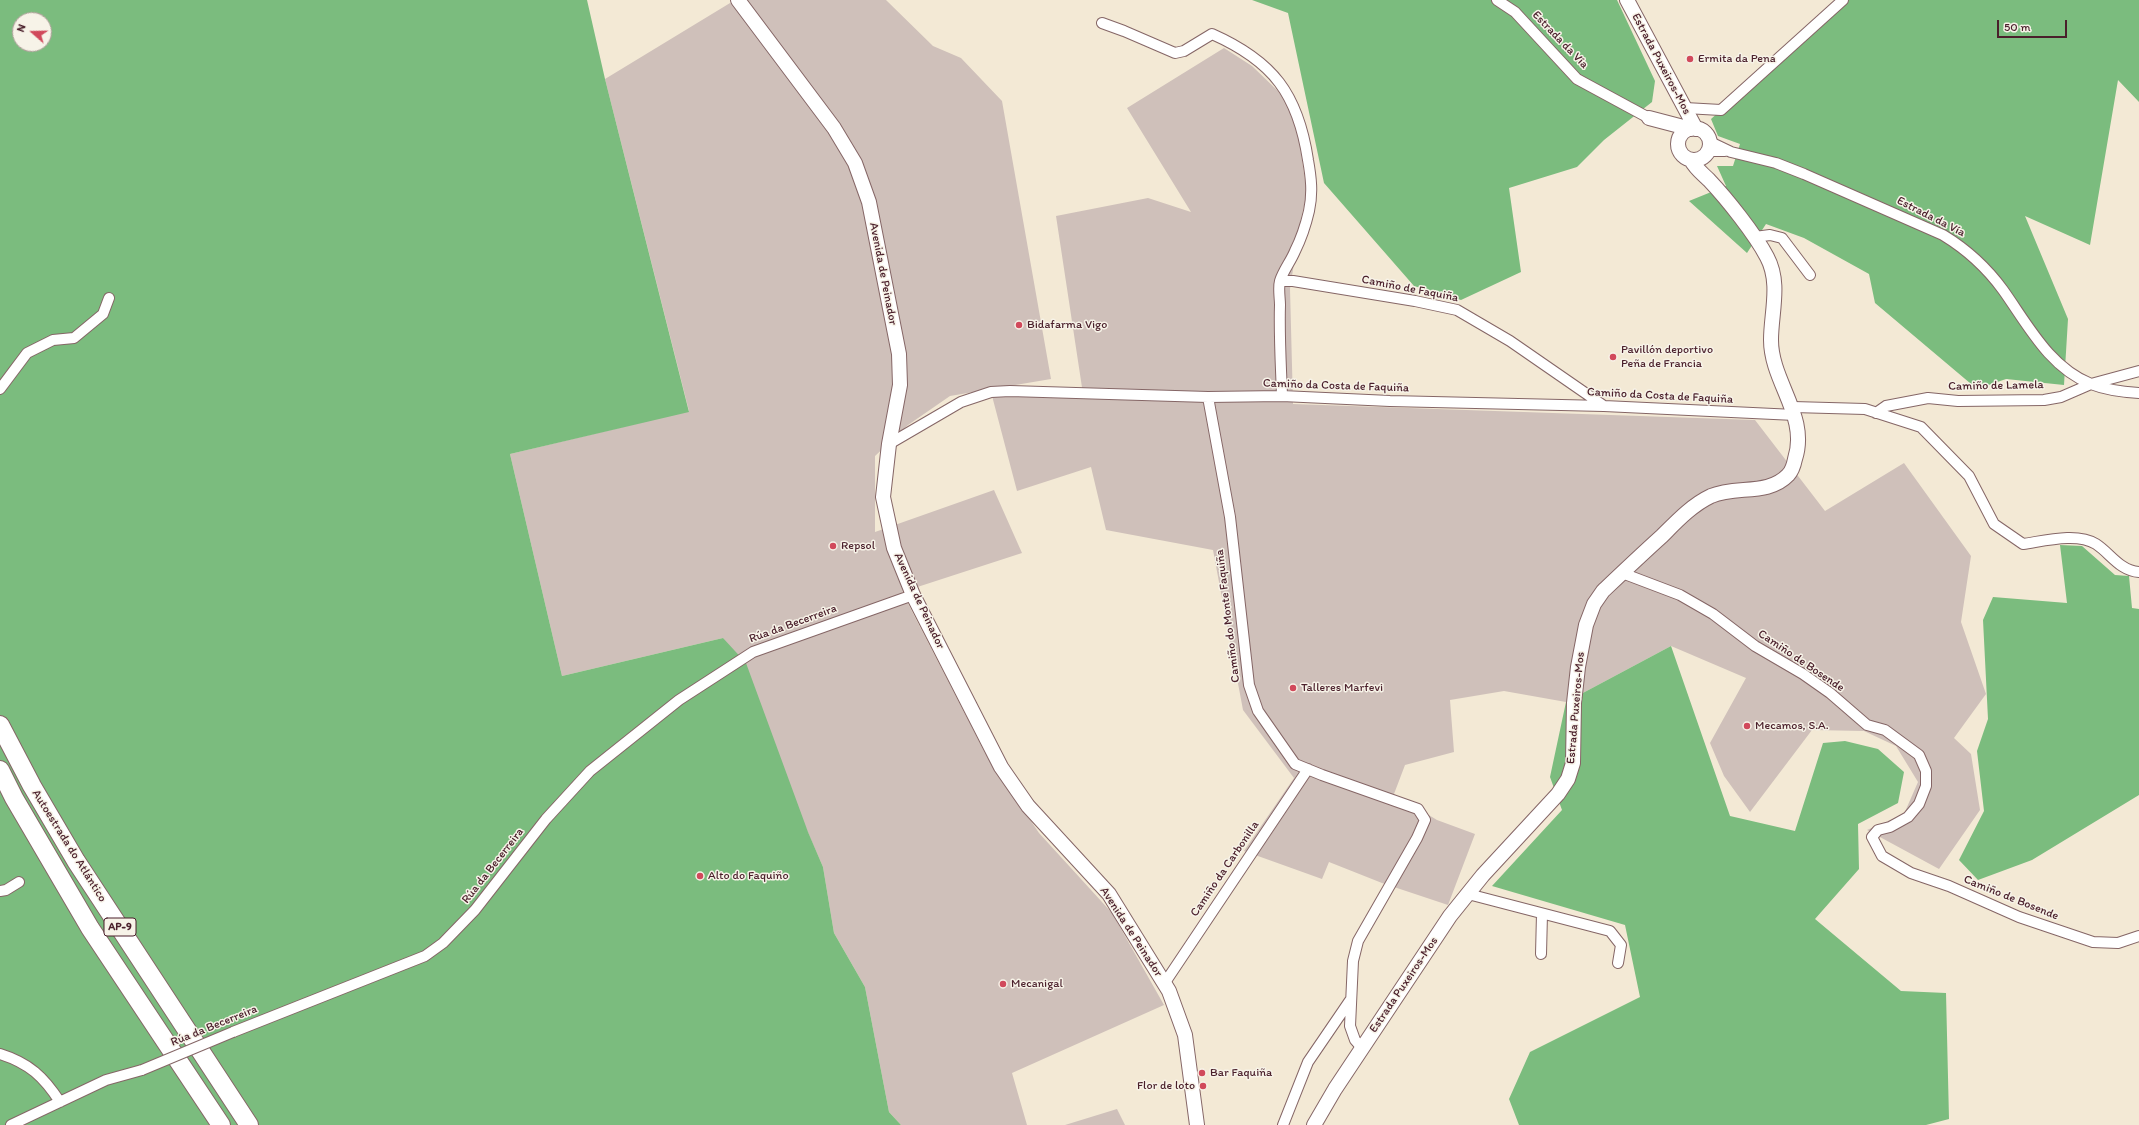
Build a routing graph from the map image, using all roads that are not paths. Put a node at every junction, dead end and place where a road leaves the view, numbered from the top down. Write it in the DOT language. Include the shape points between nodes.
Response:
graph roads {
  1 [pos="738,0"];
  2 [pos="1497,0"];
  3 [pos="1627,0"];
  4 [pos="1843,0"];
  5 [pos="1102,23"];
  6 [pos="1685,108"];
  7 [pos="1649,118"];
  8 [pos="1694,129"];
  9 [pos="1679,142"];
  10 [pos="1702,153"];
  11 [pos="1755,238"];
  12 [pos="1810,275"];
  13 [pos="1280,281"];
  14 [pos="109,298"];
  15 [pos="2139,372"];
  16 [pos="2091,384"];
  17 [pos="0,389"];
  18 [pos="2139,393"];
  19 [pos="1282,396"];
  20 [pos="1208,397"];
  21 [pos="1604,406"];
  22 [pos="1794,411"];
  23 [pos="1876,413"];
  24 [pos="889,444"];
  25 [pos="2139,572"];
  26 [pos="1622,573"];
  27 [pos="914,595"];
  28 [pos="0,725"];
  29 [pos="1308,769"];
  30 [pos="0,770"];
  31 [pos="19,882"];
  32 [pos="0,891"];
  33 [pos="1468,894"];
  34 [pos="1542,914"];
  35 [pos="2139,936"];
  36 [pos="1541,954"];
  37 [pos="1618,963"];
  38 [pos="1164,984"];
  39 [pos="1350,999"];
  40 [pos="1362,1048"];
  41 [pos="0,1054"];
  42 [pos="60,1102"];
  43 [pos="10,1125"];
  44 [pos="221,1125"];
  45 [pos="249,1125"];
  46 [pos="1197,1125"];
  47 [pos="1283,1125"];
  48 [pos="1314,1125"];
  1 -- 24 [label="street, Avenida de Peinador" via="834,128 855,163 869,202 899,354 900,385"];
  2 -- 7 [label="street, Estrada da Vía" via="1515,12 1577,79"];
  3 -- 6 [label="street, Estrada Puxeiros-Mos"];
  4 -- 6 [label="street" via="1721,110"];
  5 -- 13 [label="street" via="1175,53 1184,51 1212,34 1255,57 1274,75 1291,101 1301,124 1312,187 1309,211 1296,249"];
  6 -- 8 [label="street, Estrada Puxeiros-Mos"];
  7 -- 8 [label="street"];
  7 -- 9 [label="street"];
  8 -- 9 [label="street" via="1683,133"];
  8 -- 10 [label="street" via="1704,132"];
  9 -- 10 [label="street" via="1682,154"];
  10 -- 11 [label="street, Estrada Puxeiros-Mos" via="1698,172 1708,180"];
  10 -- 16 [label="street, Estrada da Vía" via="1731,152 1804,174 1914,221 1963,247 2002,289 2046,351"];
  11 -- 12 [label="street" via="1770,235 1782,238"];
  11 -- 22 [label="street, Estrada Puxeiros-Mos" via="1768,258 1773,279 1775,300 1771,340 1774,361"];
  13 -- 19 [label="street"];
  13 -- 21 [label="street, Camiño de Faquiña" via="1301,282 1456,310 1510,341"];
  14 -- 17 [label="street" via="104,314 74,338 53,340 27,353"];
  15 -- 16 [label="street, Camiño de Lamela"];
  16 -- 18 [label="street, Estrada da Vía"];
  16 -- 23 [label="street, Camiño de Lamela" via="2044,400 1958,401 1928,398 1886,406"];
  19 -- 20 [label="street, Camiño da Costa de Faquiña"];
  19 -- 21 [label="street, Camiño da Costa de Faquiña"];
  20 -- 24 [label="street, Camiño da Costa de Faquiña" via="991,392 961,402"];
  20 -- 29 [label="street, Camiño do Monte Faquiña" via="1230,517 1249,685 1258,711 1295,764"];
  21 -- 22 [label="street, Camiño da Costa de Faquiña"];
  22 -- 23 [label="street, Camiño da Costa de Faquiña" via="1865,409"];
  22 -- 26 [label="street, Estrada Puxeiros-Mos" via="1798,429 1798,451 1789,474 1778,483 1764,488 1728,490 1711,497 1691,509"];
  23 -- 25 [label="street, Camiño da Costa de Faquiña" via="1921,428 1969,476 1994,524 2023,544 2072,537 2095,543 2116,562"];
  24 -- 27 [label="street, Avenida de Peinador" via="883,497 894,548"];
  26 -- 33 [label="street, Estrada Puxeiros-Mos" via="1603,591 1594,604 1586,625 1574,703 1573,763 1568,779 1558,794"];
  26 -- 35 [label="street, Camiño de Bosende" via="1680,595 1713,614 1755,646 1830,693 1867,725 1885,730 1918,755 1926,771 1926,786 1919,804 1908,817 1890,827 1878,830 1872,837 1882,856 1912,873 2073,936 2093,942 2118,943"];
  27 -- 38 [label="street, Avenida de Peinador" via="1002,767 1028,806 1109,894"];
  27 -- 42 [label="street, Rúa da Becerreira, bridge" via="753,652 680,700 590,771 546,819 475,910 443,943 425,956 142,1070 106,1080"];
  28 -- 45 [label="highway, Autoestrada do Atlántico / AP-9" via="76,861"];
  29 -- 38 [label="street, Camiño da Carbonilla"];
  29 -- 39 [label="street, Camiño do Monte Faquiña" via="1418,809 1425,820 1358,941 1353,961"];
  30 -- 44 [label="highway, Autoestrada do Atlántico / AP-9" via="90,928"];
  31 -- 32 [label="street"];
  33 -- 34 [label="street"];
  33 -- 40 [label="street, Estrada Puxeiros-Mos" via="1450,916"];
  34 -- 36 [label="street"];
  34 -- 37 [label="street" via="1610,931 1621,945"];
  38 -- 46 [label="street, Avenida de Peinador" via="1185,1035"];
  39 -- 40 [label="street, Camiño do Monte Faquiña" via="1350,1026 1355,1040"];
  39 -- 47 [label="street" via="1308,1062"];
  40 -- 48 [label="street, Estrada Puxeiros-Mos"];
  41 -- 42 [label="street" via="28,1066 48,1083"];
  42 -- 43 [label="street, Rúa da Becerreira"];
}
